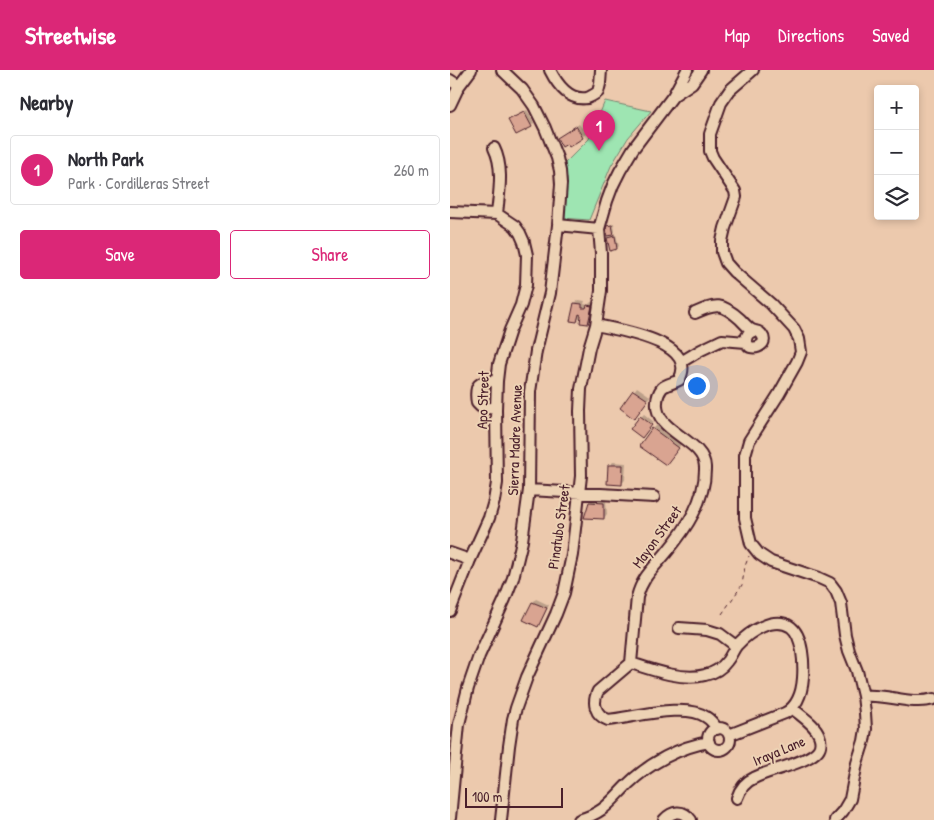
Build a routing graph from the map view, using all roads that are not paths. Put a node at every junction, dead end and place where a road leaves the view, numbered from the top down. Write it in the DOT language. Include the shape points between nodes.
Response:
graph roads {
  1 [pos="471,70"];
  2 [pos="502,70"];
  3 [pos="550,70"];
  4 [pos="601,70"];
  5 [pos="687,70"];
  6 [pos="701,70"];
  7 [pos="753,70"];
  8 [pos="450,80"];
  9 [pos="459,86"];
  10 [pos="673,96"];
  11 [pos="450,105"];
  12 [pos="494,148"];
  13 [pos="450,212"];
  14 [pos="497,214"];
  15 [pos="558,225"];
  16 [pos="599,229"];
  17 [pos="695,314"];
  18 [pos="596,325"];
  19 [pos="753,331"];
  20 [pos="746,342"];
  21 [pos="681,362"];
  22 [pos="497,381"];
  23 [pos="496,409"];
  24 [pos="529,490"];
  25 [pos="579,493"];
  26 [pos="654,497"];
  27 [pos="450,553"];
  28 [pos="470,560"];
  29 [pos="453,591"];
  30 [pos="450,611"];
  31 [pos="679,628"];
  32 [pos="736,646"];
  33 [pos="631,663"];
  34 [pos="863,696"];
  35 [pos="934,698"];
  36 [pos="792,708"];
  37 [pos="455,716"];
  38 [pos="717,729"];
  39 [pos="729,735"];
  40 [pos="709,742"];
  41 [pos="737,798"];
  42 [pos="450,818"];
  43 [pos="594,818"];
  44 [pos="501,820"];
  45 [pos="579,820"];
  46 [pos="664,820"];
  47 [pos="691,820"];
  48 [pos="835,820"];
  1 -- 9 [label="street"];
  2 -- 15 [label="street, Sierra Madre Avenue" via="534,106 557,158 561,184"];
  3 -- 4 [label="street" via="564,91 587,98 598,92"];
  5 -- 10 [label="street"];
  6 -- 10 [label="street" via="692,83"];
  7 -- 34 [label="street" via="730,90 721,103 710,134 710,151 735,190 736,197 722,241 722,252 734,272 794,329 801,352 749,441 745,455 746,518 751,544 758,554 770,562 830,583 836,591"];
  8 -- 9 [label="street"];
  9 -- 11 [label="street"];
  10 -- 16 [label="street" via="620,171"];
  12 -- 14 [label="street" via="499,158"];
  13 -- 14 [label="street"];
  14 -- 22 [label="street, Apo Street" via="515,226 527,254 526,285"];
  15 -- 16 [label="street"];
  15 -- 24 [label="street, Sierra Madre Avenue" via="550,294 530,392"];
  16 -- 18 [label="street, Pinatubo Street" via="601,291"];
  17 -- 19 [label="street" via="709,307 722,307 730,310"];
  18 -- 21 [label="street" via="652,338 666,345"];
  18 -- 25 [label="street, Pinatubo Street" via="581,389"];
  19 -- 20 [label="street" via="748,334"];
  19 -- 20 [label="street" via="763,336 762,345 750,347"];
  20 -- 21 [label="street" via="722,340"];
  21 -- 33 [label="street, Mayon Street" via="679,380 661,389 657,410 665,424 700,453 705,468 704,483 690,520 640,587"];
  22 -- 23 [label="street, Apo Street"];
  22 -- 23 [label="street" via="481,382 476,391 477,403 481,407"];
  23 -- 28 [label="street, Apo Street" via="497,484 490,518"];
  24 -- 25 [label="street"];
  24 -- 37 [label="street, Sierra Madre Avenue" via="513,578"];
  25 -- 26 [label="street"];
  25 -- 44 [label="street, Pinatubo Street" via="564,593 520,694 513,719"];
  27 -- 28 [label="street"];
  28 -- 29 [label="street, Apo Street"];
  29 -- 30 [label="street, Apo Street"];
  31 -- 32 [label="street" via="720,634"];
  32 -- 33 [label="street" via="727,662 704,676 687,677"];
  32 -- 36 [label="street" via="746,636 774,623 782,623 794,630 803,670 799,696"];
  33 -- 38 [label="street" via="598,690 595,705 602,717 608,720 688,711 707,717"];
  34 -- 35 [label="street" via="888,696 912,701"];
  34 -- 48 [label="street" via="864,741 850,799"];
  36 -- 39 [label="street"];
  36 -- 41 [label="street, Iraya Lane" via="814,726 821,742 819,750 808,758 753,778 740,789"];
  37 -- 42 [label="street, Sierra Madre Avenue"];
  38 -- 39 [label="street" via="726,730"];
  38 -- 40 [label="street" via="709,735"];
  39 -- 40 [label="street" via="728,745 723,749 716,749"];
  40 -- 43 [label="street" via="678,750 653,764"];
  43 -- 45 [label="street"];
  46 -- 47 [label="street" via="673,812 688,815"];
}
